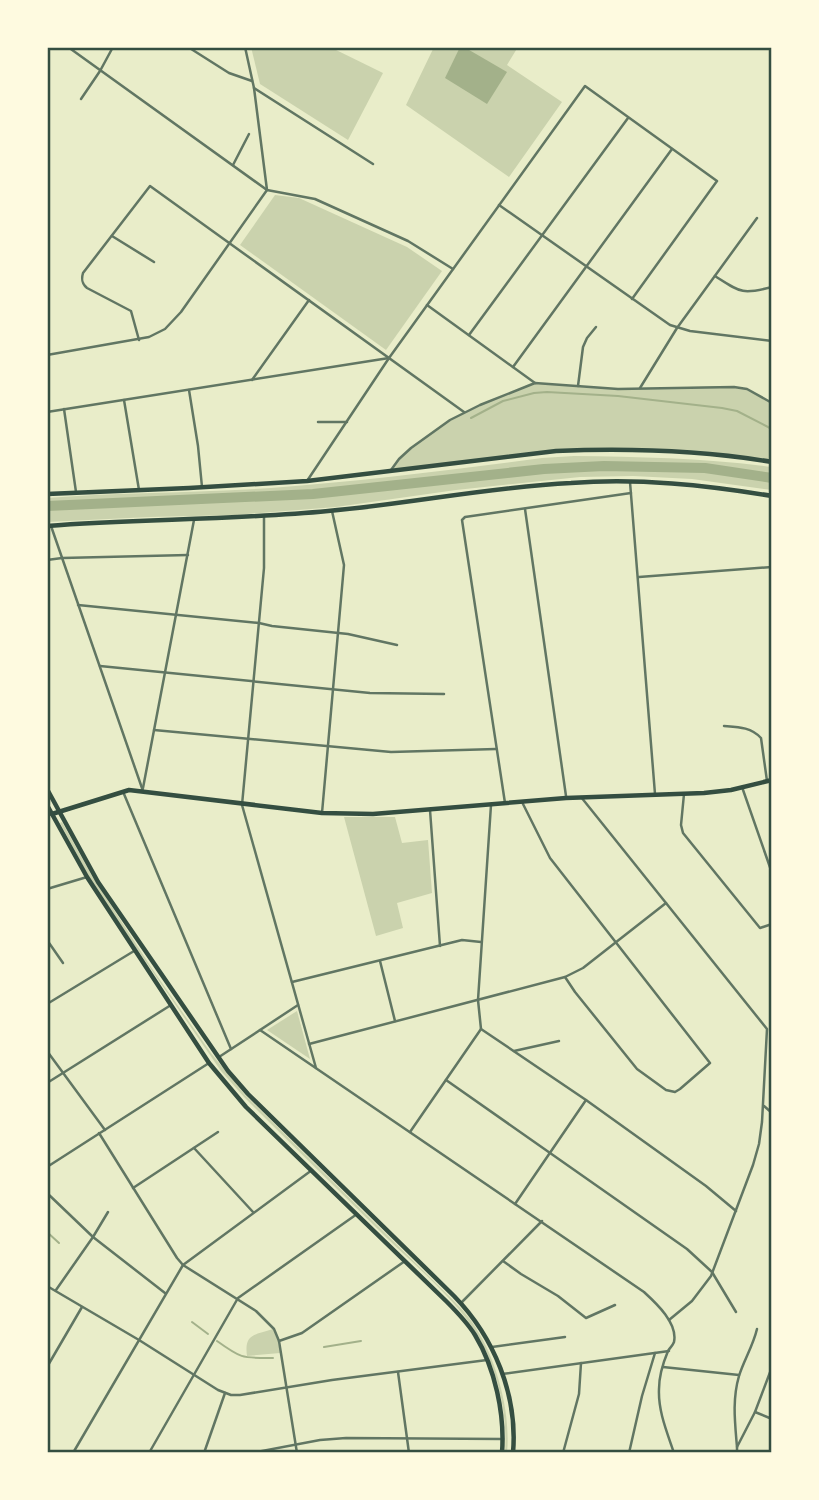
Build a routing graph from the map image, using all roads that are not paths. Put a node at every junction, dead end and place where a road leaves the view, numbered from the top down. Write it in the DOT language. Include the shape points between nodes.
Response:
graph roads {
  1 [pos="68,47"];
  2 [pos="113,47"];
  3 [pos="188,47"];
  4 [pos="245,47"];
  5 [pos="100,71"];
  6 [pos="252,81"];
  7 [pos="254,88"];
  8 [pos="81,99"];
  9 [pos="628,117"];
  10 [pos="249,134"];
  11 [pos="672,149"];
  12 [pos="373,164"];
  13 [pos="233,165"];
  14 [pos="267,190"];
  15 [pos="499,205"];
  16 [pos="757,218"];
  17 [pos="542,235"];
  18 [pos="112,236"];
  19 [pos="229,243"];
  20 [pos="154,262"];
  21 [pos="586,267"];
  22 [pos="453,269"];
  23 [pos="715,276"];
  24 [pos="772,288"];
  25 [pos="632,299"];
  26 [pos="309,300"];
  27 [pos="427,306"];
  28 [pos="596,327"];
  29 [pos="677,328"];
  30 [pos="469,335"];
  31 [pos="139,340"];
  32 [pos="772,341"];
  33 [pos="47,355"];
  34 [pos="389,358"];
  35 [pos="513,367"];
  36 [pos="252,380"];
  37 [pos="535,383"];
  38 [pos="578,386"];
  39 [pos="639,389"];
  40 [pos="189,390"];
  41 [pos="124,400"];
  42 [pos="772,403"];
  43 [pos="64,409"];
  44 [pos="47,412"];
  45 [pos="464,412"];
  46 [pos="318,422"];
  47 [pos="347,422"];
  48 [pos="772,462"];
  49 [pos="388,472"];
  50 [pos="307,481"];
  51 [pos="630,481"];
  52 [pos="202,488"];
  53 [pos="139,490"];
  54 [pos="76,492"];
  55 [pos="631,493"];
  56 [pos="47,494"];
  57 [pos="772,496"];
  58 [pos="525,509"];
  59 [pos="331,511"];
  60 [pos="264,517"];
  61 [pos="194,520"];
  62 [pos="49,526"];
  63 [pos="188,555"];
  64 [pos="62,558"];
  65 [pos="47,560"];
  66 [pos="772,567"];
  67 [pos="638,577"];
  68 [pos="78,605"];
  69 [pos="176,614"];
  70 [pos="259,623"];
  71 [pos="338,633"];
  72 [pos="397,645"];
  73 [pos="100,666"];
  74 [pos="165,673"];
  75 [pos="253,682"];
  76 [pos="333,690"];
  77 [pos="444,694"];
  78 [pos="724,726"];
  79 [pos="154,730"];
  80 [pos="248,739"];
  81 [pos="328,746"];
  82 [pos="497,748"];
  83 [pos="769,781"];
  84 [pos="742,788"];
  85 [pos="47,789"];
  86 [pos="143,791"];
  87 [pos="123,792"];
  88 [pos="655,794"];
  89 [pos="684,794"];
  90 [pos="581,797"];
  91 [pos="566,798"];
  92 [pos="522,802"];
  93 [pos="505,803"];
  94 [pos="47,805"];
  95 [pos="242,805"];
  96 [pos="491,805"];
  97 [pos="430,810"];
  98 [pos="60,812"];
  99 [pos="322,813"];
  100 [pos="52,814"];
  101 [pos="771,870"];
  102 [pos="86,877"];
  103 [pos="47,889"];
  104 [pos="666,903"];
  105 [pos="772,923"];
  106 [pos="47,940"];
  107 [pos="481,942"];
  108 [pos="616,942"];
  109 [pos="440,946"];
  110 [pos="135,950"];
  111 [pos="380,961"];
  112 [pos="63,963"];
  113 [pos="565,977"];
  114 [pos="292,982"];
  115 [pos="478,1000"];
  116 [pos="47,1004"];
  117 [pos="171,1005"];
  118 [pos="298,1005"];
  119 [pos="395,1021"];
  120 [pos="481,1029"];
  121 [pos="767,1029"];
  122 [pos="260,1030"];
  123 [pos="772,1032"];
  124 [pos="559,1041"];
  125 [pos="309,1044"];
  126 [pos="231,1049"];
  127 [pos="47,1051"];
  128 [pos="514,1051"];
  129 [pos="218,1057"];
  130 [pos="209,1063"];
  131 [pos="316,1068"];
  132 [pos="64,1073"];
  133 [pos="446,1080"];
  134 [pos="47,1083"];
  135 [pos="586,1100"];
  136 [pos="764,1105"];
  137 [pos="772,1113"];
  138 [pos="105,1130"];
  139 [pos="218,1132"];
  140 [pos="410,1132"];
  141 [pos="99,1133"];
  142 [pos="194,1148"];
  143 [pos="550,1153"];
  144 [pos="47,1167"];
  145 [pos="312,1170"];
  146 [pos="133,1188"];
  147 [pos="47,1193"];
  148 [pos="515,1204"];
  149 [pos="736,1211"];
  150 [pos="108,1212"];
  151 [pos="254,1213"];
  152 [pos="357,1214"];
  153 [pos="541,1222"];
  154 [pos="93,1237"];
  155 [pos="405,1261"];
  156 [pos="503,1261"];
  157 [pos="183,1265"];
  158 [pos="712,1272"];
  159 [pos="47,1286"];
  160 [pos="55,1291"];
  161 [pos="166,1294"];
  162 [pos="239,1298"];
  163 [pos="461,1303"];
  164 [pos="615,1305"];
  165 [pos="82,1307"];
  166 [pos="736,1312"];
  167 [pos="669,1320"];
  168 [pos="757,1329"];
  169 [pos="565,1337"];
  170 [pos="139,1339"];
  171 [pos="279,1341"];
  172 [pos="492,1347"];
  173 [pos="669,1351"];
  174 [pos="655,1353"];
  175 [pos="487,1360"];
  176 [pos="581,1363"];
  177 [pos="47,1367"];
  178 [pos="663,1367"];
  179 [pos="772,1367"];
  180 [pos="398,1372"];
  181 [pos="194,1374"];
  182 [pos="502,1374"];
  183 [pos="739,1375"];
  184 [pos="286,1388"];
  185 [pos="225,1393"];
  186 [pos="755,1412"];
  187 [pos="772,1419"];
  188 [pos="407,1438"];
  189 [pos="503,1439"];
  190 [pos="295,1444"];
  191 [pos="737,1447"];
  192 [pos="73,1453"];
  193 [pos="149,1453"];
  194 [pos="204,1453"];
  195 [pos="251,1453"];
  196 [pos="296,1453"];
  197 [pos="409,1453"];
  198 [pos="502,1453"];
  199 [pos="513,1453"];
  200 [pos="563,1453"];
  201 [pos="629,1453"];
  202 [pos="674,1453"];
  203 [pos="737,1453"];
  1 -- 5 [label="street"];
  2 -- 5 [label="street"];
  3 -- 6 [label="street" via="229,73"];
  4 -- 6 [label="street"];
  5 -- 8 [label="street"];
  5 -- 13 [label="street"];
  6 -- 7 [label="street"];
  7 -- 12 [label="street"];
  7 -- 14 [label="street"];
  9 -- 11 [label="street"];
  9 -- 15 [label="street" via="585,86"];
  9 -- 17 [label="street"];
  10 -- 13 [label="street"];
  11 -- 21 [label="street"];
  11 -- 25 [label="street" via="717,181"];
  13 -- 14 [label="street"];
  14 -- 19 [label="street"];
  14 -- 22 [label="street" via="315,199 408,241"];
  15 -- 17 [label="street"];
  15 -- 22 [label="street"];
  16 -- 23 [label="street"];
  17 -- 21 [label="street"];
  17 -- 30 [label="street"];
  18 -- 19 [label="street" via="150,186"];
  18 -- 20 [label="street"];
  18 -- 31 [label="street" via="83,273 82,282 131,311"];
  19 -- 26 [label="street"];
  19 -- 31 [label="street" via="173,321 158,334"];
  21 -- 25 [label="street"];
  21 -- 35 [label="street"];
  22 -- 27 [label="street"];
  23 -- 24 [label="street" via="743,292"];
  23 -- 29 [label="street"];
  25 -- 29 [label="street"];
  26 -- 34 [label="street"];
  26 -- 36 [label="street"];
  27 -- 30 [label="street"];
  27 -- 34 [label="street"];
  28 -- 38 [label="street" via="583,347"];
  29 -- 32 [label="street"];
  29 -- 39 [label="street"];
  30 -- 35 [label="street"];
  31 -- 33 [label="street"];
  34 -- 36 [label="street"];
  34 -- 45 [label="street"];
  34 -- 47 [label="street"];
  35 -- 37 [label="street"];
  36 -- 40 [label="street"];
  37 -- 38 [label="street"];
  37 -- 45 [label="street"];
  38 -- 39 [label="street"];
  39 -- 42 [label="street" via="734,387"];
  40 -- 41 [label="street"];
  40 -- 52 [label="street"];
  41 -- 43 [label="street"];
  41 -- 53 [label="street"];
  43 -- 44 [label="street"];
  43 -- 54 [label="street"];
  45 -- 49 [label="street" via="411,448"];
  46 -- 47 [label="street"];
  47 -- 50 [label="street"];
  48 -- 49 [label="main road" via="668,450 591,450"];
  49 -- 50 [label="main road"];
  50 -- 52 [label="main road"];
  51 -- 55 [label="street"];
  51 -- 57 [label="main road" via="692,484"];
  51 -- 59 [label="main road" via="544,485"];
  52 -- 53 [label="main road"];
  53 -- 54 [label="main road"];
  54 -- 56 [label="main road"];
  55 -- 58 [label="street"];
  55 -- 67 [label="street"];
  58 -- 82 [label="street" via="463,519"];
  58 -- 91 [label="street"];
  59 -- 60 [label="main road"];
  59 -- 71 [label="street" via="344,565"];
  60 -- 61 [label="main road"];
  60 -- 70 [label="street"];
  61 -- 62 [label="main road"];
  61 -- 63 [label="street"];
  62 -- 64 [label="street"];
  63 -- 64 [label="street"];
  63 -- 69 [label="street"];
  64 -- 65 [label="street"];
  64 -- 68 [label="street"];
  66 -- 67 [label="street"];
  67 -- 88 [label="street"];
  68 -- 69 [label="street"];
  68 -- 73 [label="street"];
  69 -- 70 [label="street"];
  69 -- 74 [label="street"];
  70 -- 71 [label="street"];
  70 -- 75 [label="street"];
  71 -- 72 [label="street"];
  71 -- 76 [label="street"];
  73 -- 74 [label="street"];
  73 -- 86 [label="street"];
  74 -- 75 [label="street"];
  74 -- 79 [label="street"];
  75 -- 76 [label="street"];
  75 -- 80 [label="street"];
  76 -- 77 [label="street"];
  76 -- 81 [label="street"];
  78 -- 83 [label="street" via="757,733"];
  79 -- 80 [label="street"];
  79 -- 86 [label="street"];
  80 -- 81 [label="street"];
  80 -- 95 [label="street"];
  81 -- 82 [label="street" via="398,752"];
  81 -- 99 [label="street"];
  82 -- 93 [label="street"];
  83 -- 84 [label="main road"];
  84 -- 89 [label="main road"];
  84 -- 101 [label="street"];
  85 -- 98 [label="main road"];
  86 -- 87 [label="main road"];
  86 -- 95 [label="main road"];
  87 -- 98 [label="main road"];
  87 -- 126 [label="street"];
  88 -- 89 [label="main road"];
  88 -- 90 [label="main road"];
  89 -- 105 [label="street" via="683,833 760,928"];
  90 -- 91 [label="main road"];
  90 -- 104 [label="street"];
  91 -- 92 [label="main road"];
  92 -- 93 [label="main road"];
  92 -- 108 [label="street" via="551,858"];
  93 -- 96 [label="main road"];
  94 -- 100 [label="main road"];
  95 -- 99 [label="main road"];
  95 -- 114 [label="street"];
  96 -- 97 [label="main road"];
  96 -- 107 [label="street"];
  97 -- 99 [label="main road"];
  97 -- 109 [label="street"];
  98 -- 100 [label="main road"];
  98 -- 129 [label="main road" via="98,882"];
  100 -- 102 [label="main road"];
  102 -- 103 [label="street"];
  102 -- 110 [label="main road"];
  104 -- 108 [label="street"];
  104 -- 121 [label="street"];
  106 -- 112 [label="street"];
  107 -- 109 [label="street" via="462,940"];
  107 -- 115 [label="street"];
  108 -- 113 [label="street"];
  108 -- 113 [label="street" via="710,1063 680,1089 666,1090 637,1069"];
  109 -- 111 [label="street"];
  110 -- 116 [label="street"];
  110 -- 117 [label="main road"];
  111 -- 114 [label="street"];
  111 -- 119 [label="street"];
  113 -- 115 [label="street"];
  114 -- 118 [label="street"];
  115 -- 119 [label="street"];
  115 -- 120 [label="street"];
  117 -- 130 [label="main road"];
  117 -- 132 [label="street"];
  118 -- 122 [label="street"];
  118 -- 125 [label="street"];
  119 -- 125 [label="street"];
  120 -- 128 [label="street"];
  120 -- 133 [label="street"];
  121 -- 123 [label="street"];
  121 -- 136 [label="street"];
  122 -- 126 [label="street"];
  122 -- 131 [label="street"];
  124 -- 128 [label="street"];
  125 -- 131 [label="street"];
  126 -- 129 [label="street"];
  127 -- 132 [label="street"];
  128 -- 135 [label="street"];
  129 -- 163 [label="main road" via="248,1094"];
  130 -- 138 [label="street"];
  130 -- 145 [label="main road" via="246,1107"];
  131 -- 140 [label="street"];
  132 -- 134 [label="street"];
  132 -- 138 [label="street"];
  133 -- 140 [label="street"];
  133 -- 143 [label="street"];
  135 -- 143 [label="street"];
  135 -- 149 [label="street"];
  136 -- 137 [label="street"];
  136 -- 149 [label="street" via="756,1154"];
  138 -- 141 [label="street"];
  139 -- 142 [label="street"];
  140 -- 148 [label="street"];
  141 -- 144 [label="street"];
  141 -- 146 [label="street"];
  142 -- 146 [label="street"];
  142 -- 151 [label="street"];
  143 -- 148 [label="street"];
  143 -- 158 [label="street" via="673,1238"];
  145 -- 151 [label="street"];
  145 -- 152 [label="main road"];
  146 -- 157 [label="street"];
  147 -- 154 [label="street"];
  148 -- 153 [label="street"];
  149 -- 158 [label="street"];
  150 -- 154 [label="street"];
  151 -- 157 [label="street"];
  152 -- 155 [label="main road"];
  152 -- 162 [label="street"];
  153 -- 156 [label="street"];
  153 -- 167 [label="street" via="643,1292"];
  154 -- 160 [label="street"];
  154 -- 161 [label="street"];
  155 -- 171 [label="street" via="302,1333"];
  155 -- 175 [label="main road" via="466,1322"];
  156 -- 163 [label="street"];
  156 -- 164 [label="street" via="586,1318"];
  157 -- 161 [label="street"];
  157 -- 162 [label="street"];
  158 -- 166 [label="street"];
  158 -- 167 [label="street" via="692,1301"];
  159 -- 160 [label="street"];
  160 -- 165 [label="street"];
  161 -- 170 [label="street"];
  162 -- 171 [label="street" via="270,1323"];
  162 -- 181 [label="street"];
  163 -- 172 [label="main road"];
  165 -- 170 [label="street"];
  165 -- 177 [label="street"];
  167 -- 173 [label="street" via="674,1334"];
  168 -- 183 [label="street"];
  169 -- 172 [label="street"];
  170 -- 181 [label="street"];
  170 -- 192 [label="street"];
  171 -- 184 [label="street"];
  172 -- 182 [label="main road"];
  173 -- 174 [label="street"];
  173 -- 178 [label="street"];
  174 -- 176 [label="street"];
  174 -- 201 [label="street"];
  175 -- 180 [label="street"];
  175 -- 189 [label="main road"];
  176 -- 182 [label="street"];
  176 -- 200 [label="street" via="579,1394"];
  178 -- 183 [label="street"];
  178 -- 202 [label="street" via="659,1398"];
  179 -- 186 [label="street"];
  180 -- 184 [label="street"];
  180 -- 188 [label="street"];
  181 -- 185 [label="street"];
  181 -- 193 [label="street"];
  182 -- 199 [label="main road" via="509,1398"];
  183 -- 191 [label="street" via="734,1410"];
  184 -- 185 [label="street"];
  184 -- 190 [label="street"];
  185 -- 194 [label="street"];
  186 -- 187 [label="street"];
  186 -- 191 [label="street"];
  188 -- 189 [label="street"];
  188 -- 190 [label="street"];
  188 -- 197 [label="street"];
  189 -- 198 [label="main road"];
  190 -- 195 [label="street"];
  190 -- 196 [label="street"];
  191 -- 203 [label="street"];
}
